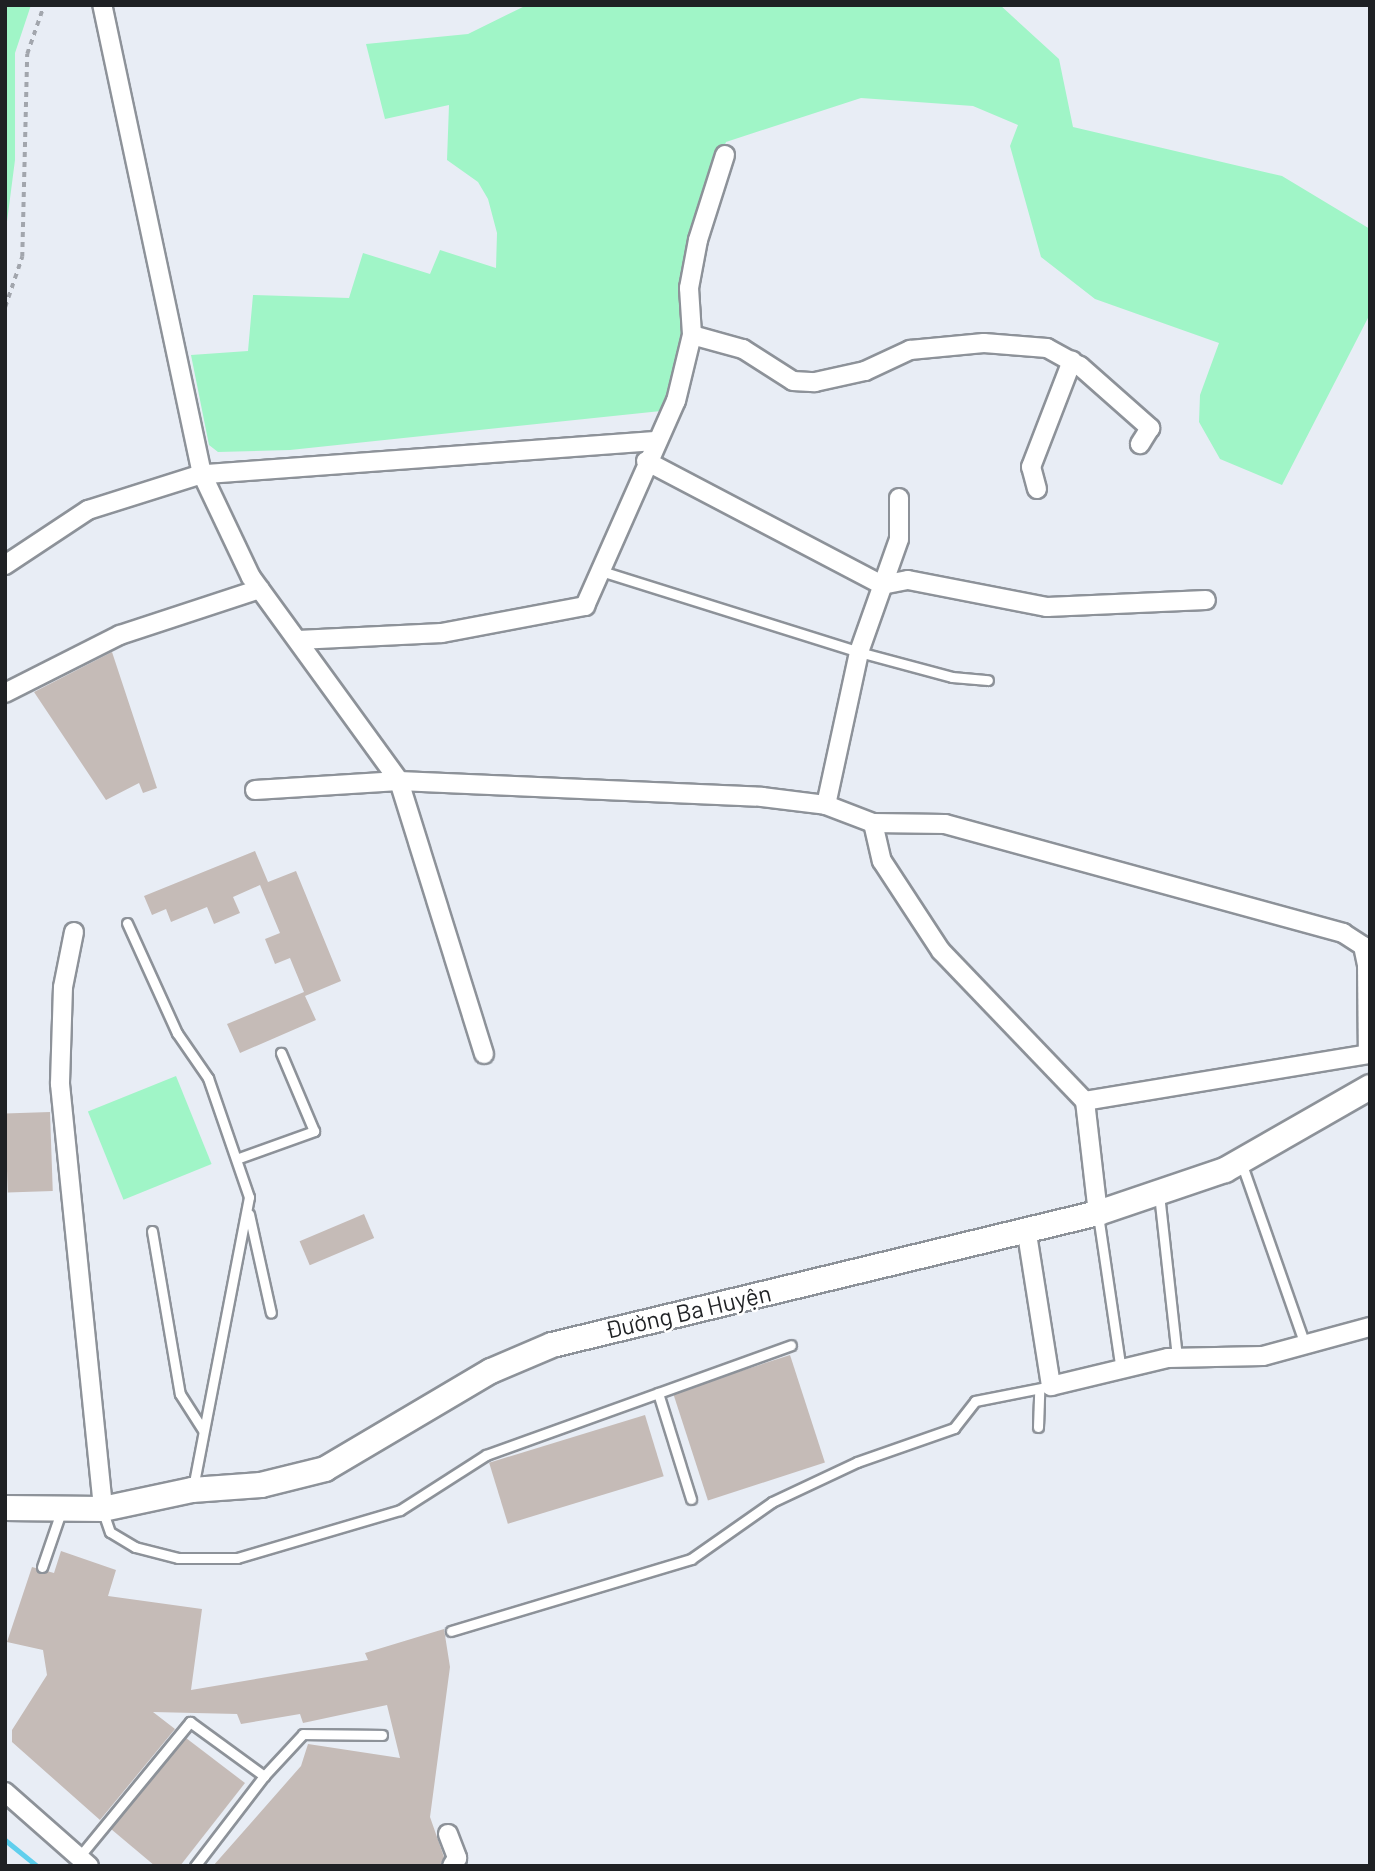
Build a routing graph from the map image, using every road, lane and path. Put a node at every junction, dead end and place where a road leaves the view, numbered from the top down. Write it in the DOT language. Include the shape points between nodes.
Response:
graph roads {
  1 [pos="44,5"];
  2 [pos="102,5"];
  3 [pos="725,156"];
  4 [pos="5,307"];
  5 [pos="692,335"];
  6 [pos="1072,361"];
  7 [pos="656,441"];
  8 [pos="1140,444"];
  9 [pos="646,461"];
  10 [pos="202,474"];
  11 [pos="1037,489"];
  12 [pos="899,498"];
  13 [pos="5,565"];
  14 [pos="601,570"];
  15 [pos="882,585"];
  16 [pos="260,589"];
  17 [pos="1206,600"];
  18 [pos="298,639"];
  19 [pos="859,652"];
  20 [pos="988,680"];
  21 [pos="5,693"];
  22 [pos="399,781"];
  23 [pos="255,790"];
  24 [pos="826,805"];
  25 [pos="873,823"];
  26 [pos="127,923"];
  27 [pos="74,932"];
  28 [pos="281,1053"];
  29 [pos="484,1054"];
  30 [pos="1369,1054"];
  31 [pos="1370,1087"];
  32 [pos="1085,1101"];
  33 [pos="239,1158"];
  34 [pos="1241,1160"];
  35 [pos="1159,1192"];
  36 [pos="247,1209"];
  37 [pos="1098,1213"];
  38 [pos="152,1231"];
  39 [pos="1027,1234"];
  40 [pos="271,1313"];
  41 [pos="1370,1326"];
  42 [pos="790,1345"];
  43 [pos="1305,1345"];
  44 [pos="1177,1357"];
  45 [pos="1121,1370"];
  46 [pos="1045,1388"];
  47 [pos="658,1393"];
  48 [pos="1038,1427"];
  49 [pos="203,1430"];
  50 [pos="192,1490"];
  51 [pos="691,1499"];
  52 [pos="5,1508"];
  53 [pos="62,1508"];
  54 [pos="103,1509"];
  55 [pos="42,1567"];
  56 [pos="451,1631"];
  57 [pos="382,1735"];
  58 [pos="264,1776"];
  59 [pos="5,1792"];
  60 [pos="448,1834"];
  61 [pos="84,1861"];
  62 [pos="195,1866"];
  63 [pos="452,1866"];
  1 -- 4 [label="path" via="27,54 22,257"];
  2 -- 10 [label="street"];
  3 -- 5 [label="street" via="698,240 689,288"];
  5 -- 6 [label="street" via="743,349 793,381 815,382 865,371 910,350 958,344 1022,343"];
  5 -- 7 [label="street" via="676,401"];
  6 -- 8 [label="street" via="1150,428"];
  6 -- 11 [label="street" via="1031,467"];
  7 -- 9 [label="street"];
  7 -- 10 [label="street"];
  9 -- 14 [label="street"];
  9 -- 15 [label="street"];
  10 -- 13 [label="street" via="88,510"];
  10 -- 16 [label="street"];
  12 -- 15 [label="street" via="901,530"];
  14 -- 18 [label="street" via="585,606 560,613 442,633"];
  14 -- 19 [label="lane"];
  15 -- 17 [label="street" via="908,580 1047,607"];
  15 -- 19 [label="street"];
  16 -- 18 [label="street"];
  16 -- 21 [label="street" via="120,635"];
  18 -- 22 [label="street"];
  19 -- 20 [label="lane" via="952,677"];
  19 -- 24 [label="street"];
  22 -- 23 [label="street"];
  22 -- 24 [label="street"];
  22 -- 29 [label="street"];
  24 -- 25 [label="street"];
  25 -- 30 [label="street" via="945,824 1343,933 1363,946"];
  25 -- 32 [label="street" via="882,861 941,951"];
  26 -- 33 [label="lane" via="177,1033 208,1078"];
  27 -- 54 [label="street" via="62,988 60,1084"];
  28 -- 33 [label="lane" via="314,1131"];
  30 -- 32 [label="street"];
  31 -- 34 [label="street, Đường Ba Huyện"];
  32 -- 37 [label="street"];
  33 -- 36 [label="lane"];
  34 -- 35 [label="street, Đường Ba Huyện"];
  34 -- 43 [label="lane"];
  35 -- 37 [label="street, Đường Ba Huyện"];
  35 -- 44 [label="lane"];
  36 -- 40 [label="lane"];
  36 -- 49 [label="lane"];
  37 -- 39 [label="street, Đường Ba Huyện"];
  37 -- 45 [label="lane"];
  38 -- 49 [label="lane" via="180,1394"];
  39 -- 46 [label="street"];
  39 -- 50 [label="street, Đường Ba Huyện" via="552,1345 491,1371 325,1469 261,1485"];
  41 -- 43 [label="street"];
  42 -- 47 [label="lane"];
  43 -- 44 [label="street" via="1263,1356"];
  44 -- 45 [label="street"];
  45 -- 46 [label="street"];
  46 -- 48 [label="lane"];
  46 -- 56 [label="lane" via="975,1401 954,1428 875,1454 772,1502 691,1559"];
  47 -- 51 [label="lane"];
  47 -- 54 [label="lane" via="486,1455 400,1510 237,1558 178,1558 135,1547 110,1532"];
  49 -- 50 [label="lane"];
  50 -- 54 [label="street, Đường Ba Huyện"];
  52 -- 53 [label="street, Đường Ba Huyện"];
  53 -- 54 [label="street, Đường Ba Huyện"];
  53 -- 55 [label="lane"];
  57 -- 58 [label="lane" via="303,1734"];
  58 -- 61 [label="lane" via="190,1722"];
  58 -- 62 [label="lane"];
  59 -- 61 [label="street"];
  60 -- 63 [label="street" via="456,1854"];
}
